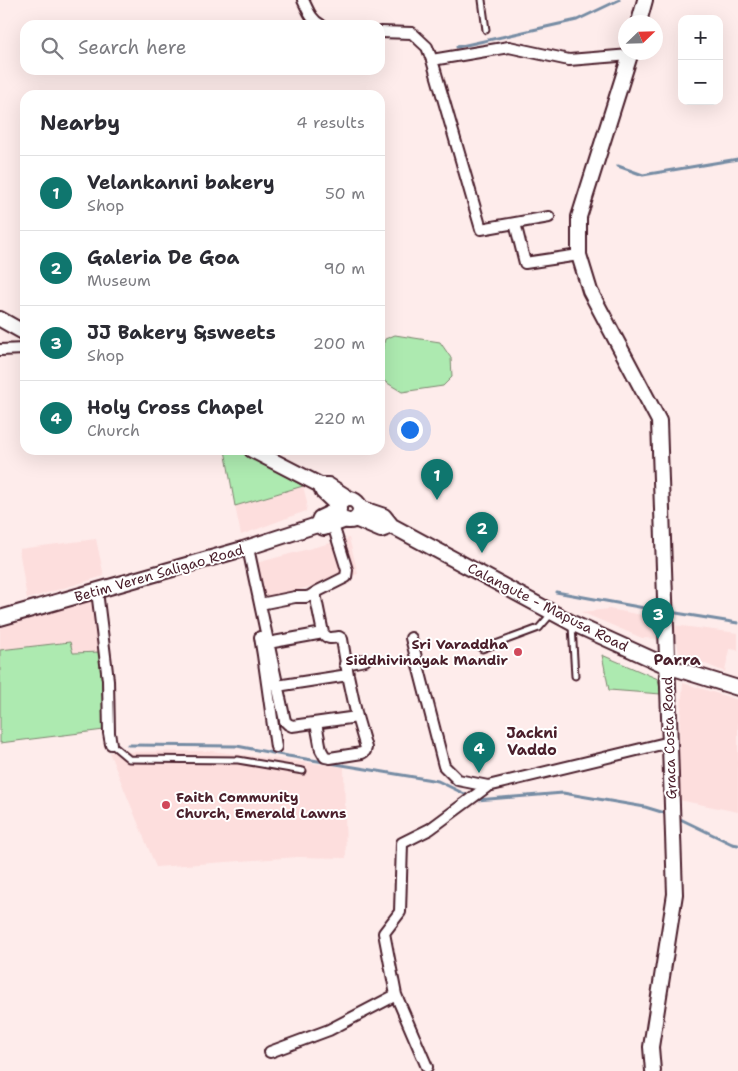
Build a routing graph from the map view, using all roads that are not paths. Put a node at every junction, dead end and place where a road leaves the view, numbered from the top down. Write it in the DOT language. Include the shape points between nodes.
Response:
graph roads {
  1 [pos="303,0"];
  2 [pos="482,0"];
  3 [pos="645,0"];
  4 [pos="641,15"];
  5 [pos="314,20"];
  6 [pos="486,30"];
  7 [pos="385,32"];
  8 [pos="618,55"];
  9 [pos="432,60"];
  10 [pos="629,60"];
  11 [pos="550,217"];
  12 [pos="515,223"];
  13 [pos="579,255"];
  14 [pos="0,319"];
  15 [pos="20,330"];
  16 [pos="0,350"];
  17 [pos="20,350"];
  18 [pos="262,455"];
  19 [pos="346,512"];
  20 [pos="245,549"];
  21 [pos="97,591"];
  22 [pos="315,594"];
  23 [pos="260,604"];
  24 [pos="552,612"];
  25 [pos="0,618"];
  26 [pos="572,623"];
  27 [pos="323,633"];
  28 [pos="411,638"];
  29 [pos="268,643"];
  30 [pos="482,649"];
  31 [pos="365,660"];
  32 [pos="345,664"];
  33 [pos="667,666"];
  34 [pos="348,674"];
  35 [pos="575,676"];
  36 [pos="277,686"];
  37 [pos="738,688"];
  38 [pos="357,717"];
  39 [pos="316,723"];
  40 [pos="670,742"];
  41 [pos="111,744"];
  42 [pos="276,747"];
  43 [pos="303,771"];
  44 [pos="488,786"];
  45 [pos="396,995"];
  46 [pos="270,1052"];
  47 [pos="427,1067"];
  48 [pos="653,1071"];
  1 -- 5 [label="street"];
  2 -- 6 [label="lane"];
  3 -- 4 [label="street"];
  7 -- 9 [label="street" via="412,33 427,46"];
  8 -- 9 [label="street" via="569,60 510,47"];
  9 -- 12 [label="street" via="481,229"];
  10 -- 13 [label="street, Graca Costa Road" via="579,216"];
  11 -- 12 [label="street"];
  12 -- 13 [label="street" via="525,263"];
  13 -- 33 [label="street, Graca Costa Road" via="590,291 659,422"];
  14 -- 15 [label="street"];
  16 -- 17 [label="street"];
  18 -- 19 [label="street, Calangute - Mapusa Road" via="320,485 323,492"];
  19 -- 20 [label="street, Betim Veren Saligao Road" via="320,518 317,526"];
  19 -- 22 [label="street" via="348,574"];
  19 -- 24 [label="street, Calangute - Mapusa Road" via="384,516 392,526"];
  20 -- 21 [label="street, Betim Veren Saligao Road"];
  20 -- 23 [label="street"];
  20 -- 42 [label="street"];
  21 -- 25 [label="street, Betim Veren Saligao Road"];
  21 -- 41 [label="street" via="108,680"];
  22 -- 23 [label="street"];
  22 -- 27 [label="street"];
  23 -- 29 [label="street"];
  24 -- 26 [label="street, Calangute - Mapusa Road"];
  24 -- 30 [label="lane" via="539,628"];
  26 -- 33 [label="street, Calangute - Mapusa Road"];
  26 -- 35 [label="lane"];
  27 -- 29 [label="street"];
  27 -- 32 [label="street" via="329,638 342,639"];
  28 -- 44 [label="street" via="444,766 458,780"];
  29 -- 36 [label="street"];
  31 -- 32 [label="street"];
  32 -- 34 [label="street"];
  33 -- 37 [label="street, Calangute - Mapusa Road"];
  33 -- 40 [label="street, Graca Costa Road"];
  34 -- 36 [label="street"];
  34 -- 38 [label="street"];
  36 -- 39 [label="street" via="288,724"];
  38 -- 39 [label="street"];
  38 -- 39 [label="street" via="365,751 330,758 323,754"];
  40 -- 44 [label="street"];
  40 -- 48 [label="street, Graca Costa Road" via="675,894 651,1047"];
  41 -- 43 [label="lane" via="129,759 238,760"];
  44 -- 45 [label="street" via="430,829 402,843 400,912 384,933"];
  45 -- 46 [label="street" via="329,1030"];
  45 -- 47 [label="street"];
}
